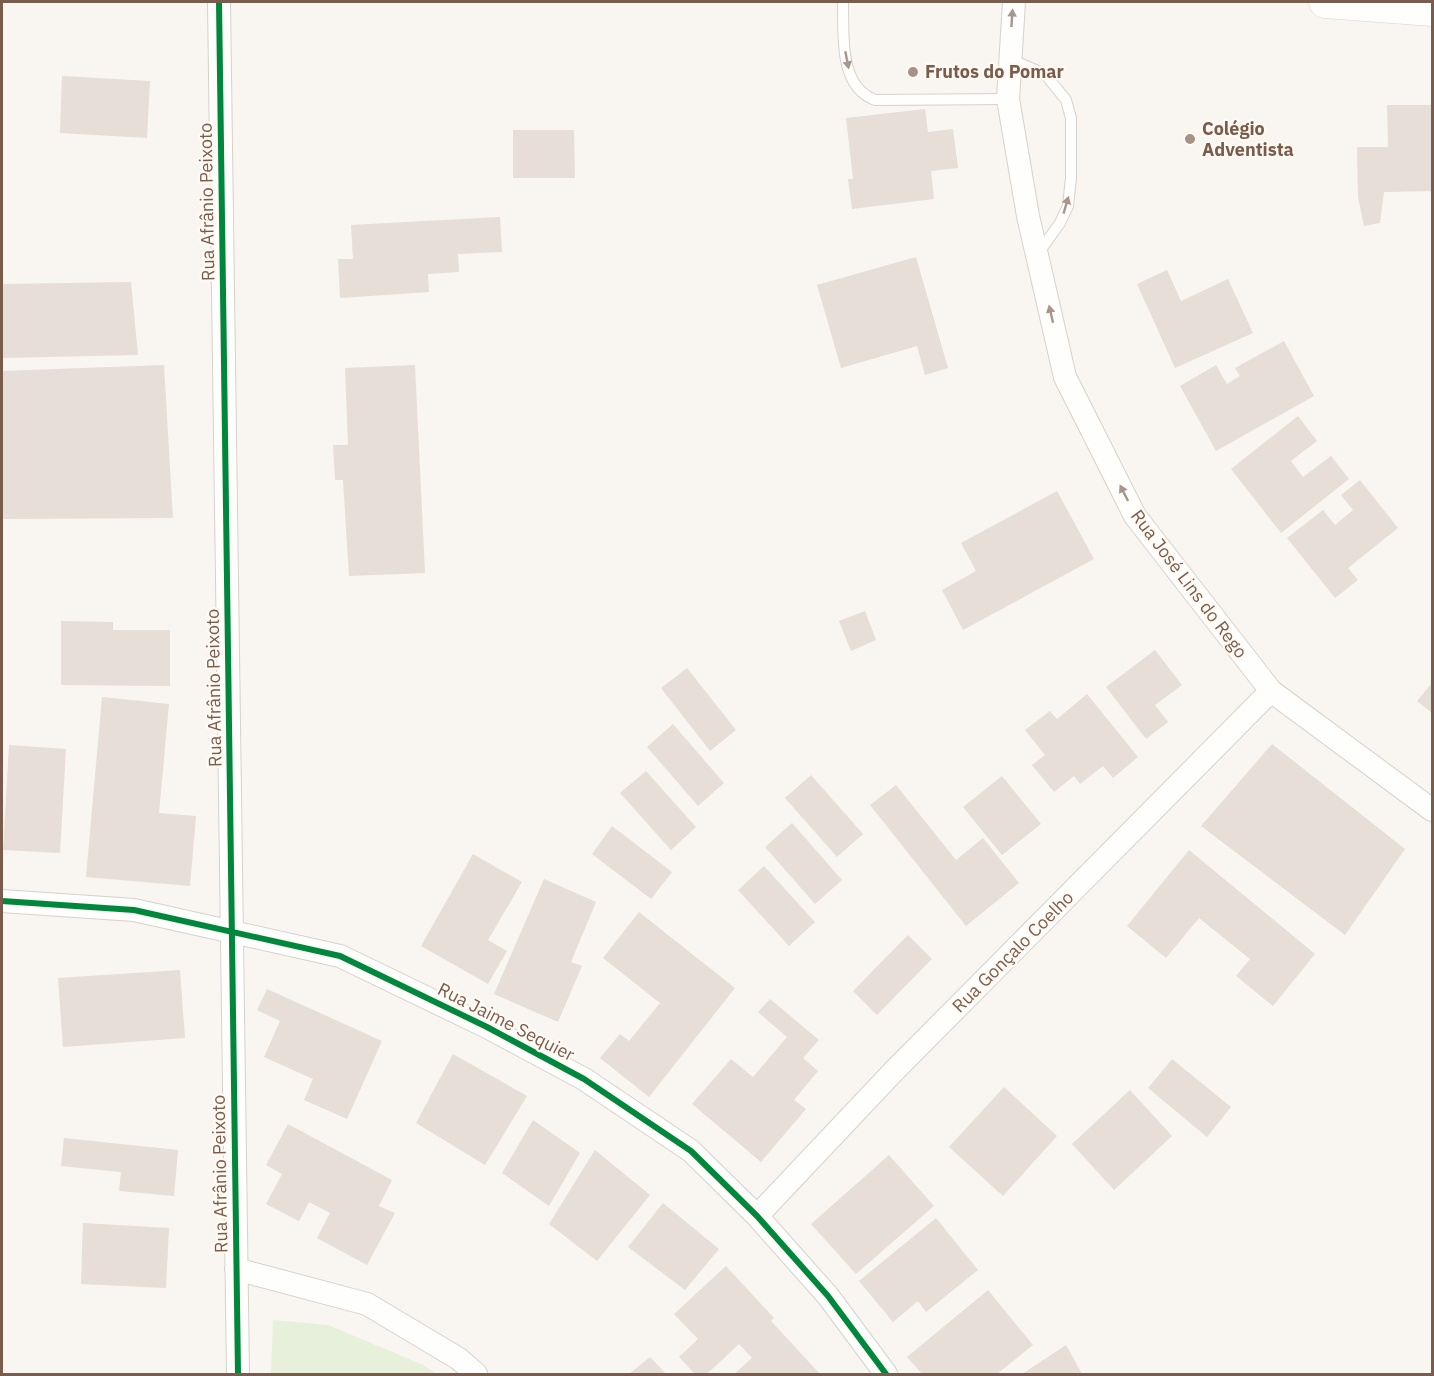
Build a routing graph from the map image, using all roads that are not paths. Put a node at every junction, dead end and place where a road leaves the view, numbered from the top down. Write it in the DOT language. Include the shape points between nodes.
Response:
graph roads {
  1 [pos="219,2"];
  2 [pos="843,2"];
  3 [pos="1014,2"];
  4 [pos="1325,2"];
  5 [pos="1432,10"];
  6 [pos="1010,58"];
  7 [pos="1008,99"];
  8 [pos="1037,255"];
  9 [pos="1271,691"];
  10 [pos="1432,810"];
  11 [pos="2,901"];
  12 [pos="232,930"];
  13 [pos="758,1216"];
  14 [pos="236,1269"];
  15 [pos="238,1374"];
  16 [pos="476,1374"];
  17 [pos="886,1374"];
  1 -- 12 [label="street, Rua Afrânio Peixoto"];
  2 -- 7 [label="lane, one-way" via="845,58 854,83 865,96 875,100"];
  6 -- 3 [label="street, Rua José Lins do Rego, one-way"];
  4 -- 5 [label="main road"];
  6 -- 7 [label="street, Rua José Lins do Rego"];
  8 -- 6 [label="lane, one-way" via="1068,206 1071,117 1066,100 1045,74"];
  7 -- 8 [label="street, Rua José Lins do Rego"];
  9 -- 8 [label="street, Rua José Lins do Rego, one-way" via="1135,516 1065,376"];
  9 -- 10 [label="street, Rua José Lins do Rego"];
  9 -- 13 [label="street, Rua Gonçalo Coelho" via="893,1072"];
  11 -- 12 [label="street, Rua Jaime Sequier" via="134,910"];
  12 -- 13 [label="street, Rua Jaime Sequier" via="340,956 584,1079 691,1151"];
  12 -- 14 [label="street, Rua Afrânio Peixoto"];
  13 -- 17 [label="street, Rua Jaime Sequier" via="828,1296"];
  14 -- 15 [label="street, Rua Afrânio Peixoto"];
  14 -- 16 [label="street" via="367,1304 459,1359"];
}
